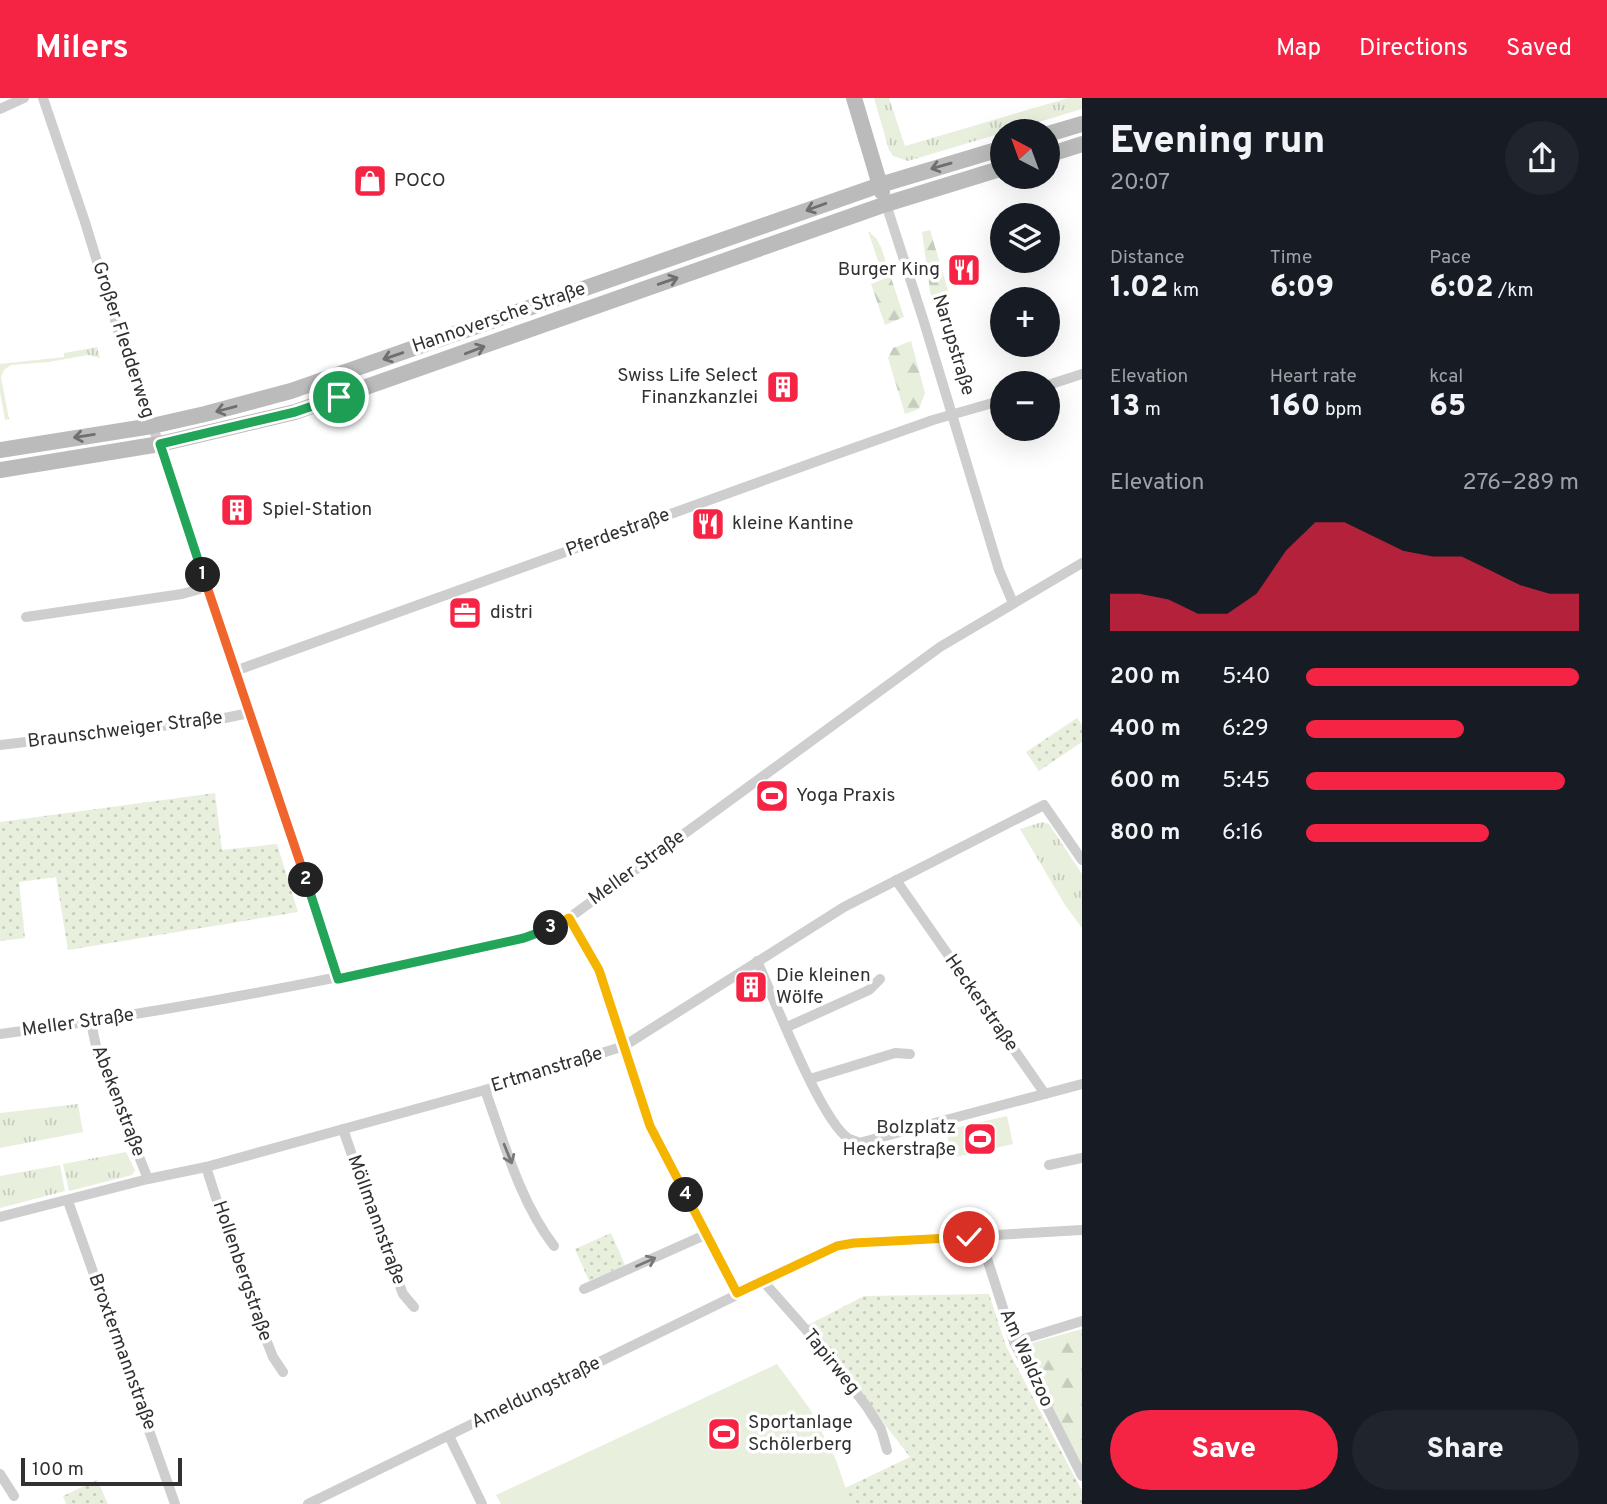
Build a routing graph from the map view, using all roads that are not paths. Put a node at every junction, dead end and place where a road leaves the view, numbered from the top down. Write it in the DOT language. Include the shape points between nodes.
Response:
graph roads {
  1 [pos="24,98"];
  2 [pos="43,98"];
  3 [pos="855,98"];
  4 [pos="0,109"];
  5 [pos="1082,124"];
  6 [pos="1060,130"];
  7 [pos="1082,145"];
  8 [pos="1060,151"];
  9 [pos="990,152"];
  10 [pos="990,172"];
  11 [pos="880,185"];
  12 [pos="886,204"];
  13 [pos="1082,374"];
  14 [pos="1060,381"];
  15 [pos="990,404"];
  16 [pos="953,416"];
  17 [pos="152,426"];
  18 [pos="160,444"];
  19 [pos="0,450"];
  20 [pos="0,470"];
  21 [pos="1082,563"];
  22 [pos="207,586"];
  23 [pos="1013,603"];
  24 [pos="26,617"];
  25 [pos="235,671"];
  26 [pos="249,713"];
  27 [pos="0,745"];
  28 [pos="1082,860"];
  29 [pos="896,880"];
  30 [pos="569,918"];
  31 [pos="757,961"];
  32 [pos="338,979"];
  33 [pos="880,979"];
  34 [pos="92,1023"];
  35 [pos="787,1027"];
  36 [pos="0,1034"];
  37 [pos="624,1046"];
  38 [pos="910,1054"];
  39 [pos="810,1079"];
  40 [pos="1082,1084"];
  41 [pos="485,1090"];
  42 [pos="1045,1094"];
  43 [pos="343,1129"];
  44 [pos="1082,1158"];
  45 [pos="1049,1165"];
  46 [pos="206,1167"];
  47 [pos="148,1179"];
  48 [pos="68,1201"];
  49 [pos="0,1217"];
  50 [pos="1082,1230"];
  51 [pos="707,1234"];
  52 [pos="980,1237"];
  53 [pos="554,1246"];
  54 [pos="763,1281"];
  55 [pos="584,1289"];
  56 [pos="737,1293"];
  57 [pos="414,1307"];
  58 [pos="1082,1321"];
  59 [pos="1014,1342"];
  60 [pos="283,1372"];
  61 [pos="449,1436"];
  62 [pos="887,1450"];
  63 [pos="0,1474"];
  64 [pos="1082,1476"];
  65 [pos="14,1496"];
  66 [pos="175,1504"];
  67 [pos="309,1504"];
  68 [pos="482,1504"];
  1 -- 4 [label="street"];
  2 -- 17 [label="street, Großer Fledderweg"];
  3 -- 11 [label="main road, Narupstraße"];
  5 -- 6 [label="main road"];
  7 -- 8 [label="main road"];
  9 -- 11 [label="main road, Hannoversche Straße, one-way"];
  10 -- 12 [label="main road, Hannoversche Straße"];
  11 -- 12 [label="main road, Narupstraße"];
  11 -- 17 [label="main road, Hannoversche Straße, one-way" via="292,391"];
  12 -- 16 [label="street, Narupstraße"];
  18 -- 12 [label="main road, Hannoversche Straße, one-way" via="295,412"];
  13 -- 14 [label="street"];
  15 -- 16 [label="street, Pferdestraße"];
  16 -- 23 [label="street, Narupstraße"];
  16 -- 25 [label="street, Pferdestraße"];
  17 -- 18 [label="street, Großer Fledderweg"];
  17 -- 19 [label="main road, Hannoversche Straße, one-way"];
  18 -- 20 [label="main road, Hannoversche Straße"];
  18 -- 22 [label="street, Großer Fledderweg"];
  21 -- 23 [label="street, Meller Straße"];
  22 -- 24 [label="street" via="182,594"];
  22 -- 25 [label="street, Großer Fledderweg"];
  23 -- 30 [label="street, Meller Straße" via="940,648"];
  25 -- 26 [label="street, Großer Fledderweg"];
  26 -- 27 [label="street, Braunschweiger Straße"];
  26 -- 32 [label="street, Großer Fledderweg"];
  28 -- 29 [label="street, Ertmanstraße" via="1044,805"];
  29 -- 31 [label="street, Ertmanstraße"];
  29 -- 42 [label="street, Heckerstraße"];
  30 -- 32 [label="street, Meller Straße" via="524,938"];
  30 -- 37 [label="street" via="599,970"];
  31 -- 35 [label="street"];
  31 -- 37 [label="street, Ertmanstraße"];
  32 -- 34 [label="street, Meller Straße"];
  33 -- 35 [label="street" via="869,990"];
  34 -- 36 [label="street, Meller Straße"];
  34 -- 47 [label="street, Abekenstraße" via="98,1055"];
  35 -- 39 [label="street"];
  37 -- 41 [label="street, Ertmanstraße"];
  37 -- 51 [label="street" via="650,1126"];
  38 -- 39 [label="street" via="895,1053"];
  39 -- 42 [label="street" via="829,1115 848,1138 859,1143"];
  40 -- 42 [label="street"];
  41 -- 43 [label="street, Ertmanstraße"];
  41 -- 53 [label="street, one-way" via="539,1227"];
  43 -- 46 [label="street, Ertmanstraße"];
  43 -- 57 [label="street, Möllmannstraße" via="393,1269"];
  44 -- 45 [label="street"];
  46 -- 47 [label="street, Ertmanstraße"];
  46 -- 60 [label="street, Hollenbergstraße" via="243,1281"];
  47 -- 48 [label="street, Ertmanstraße"];
  48 -- 49 [label="street, Ertmanstraße"];
  48 -- 66 [label="street, Broxtermannstraße"];
  50 -- 52 [label="street, Ameldungstraße"];
  55 -- 51 [label="street, one-way"];
  51 -- 56 [label="street"];
  52 -- 54 [label="street, Ameldungstraße" via="837,1246"];
  52 -- 59 [label="street, Am Waldzoo"];
  54 -- 56 [label="street, Ameldungstraße"];
  54 -- 62 [label="street, Tapirweg" via="867,1407"];
  56 -- 61 [label="street, Ameldungstraße"];
  58 -- 59 [label="street"];
  59 -- 64 [label="street, Am Waldzoo"];
  61 -- 67 [label="street, Ameldungstraße"];
  61 -- 68 [label="street"];
  63 -- 65 [label="street"];
}
